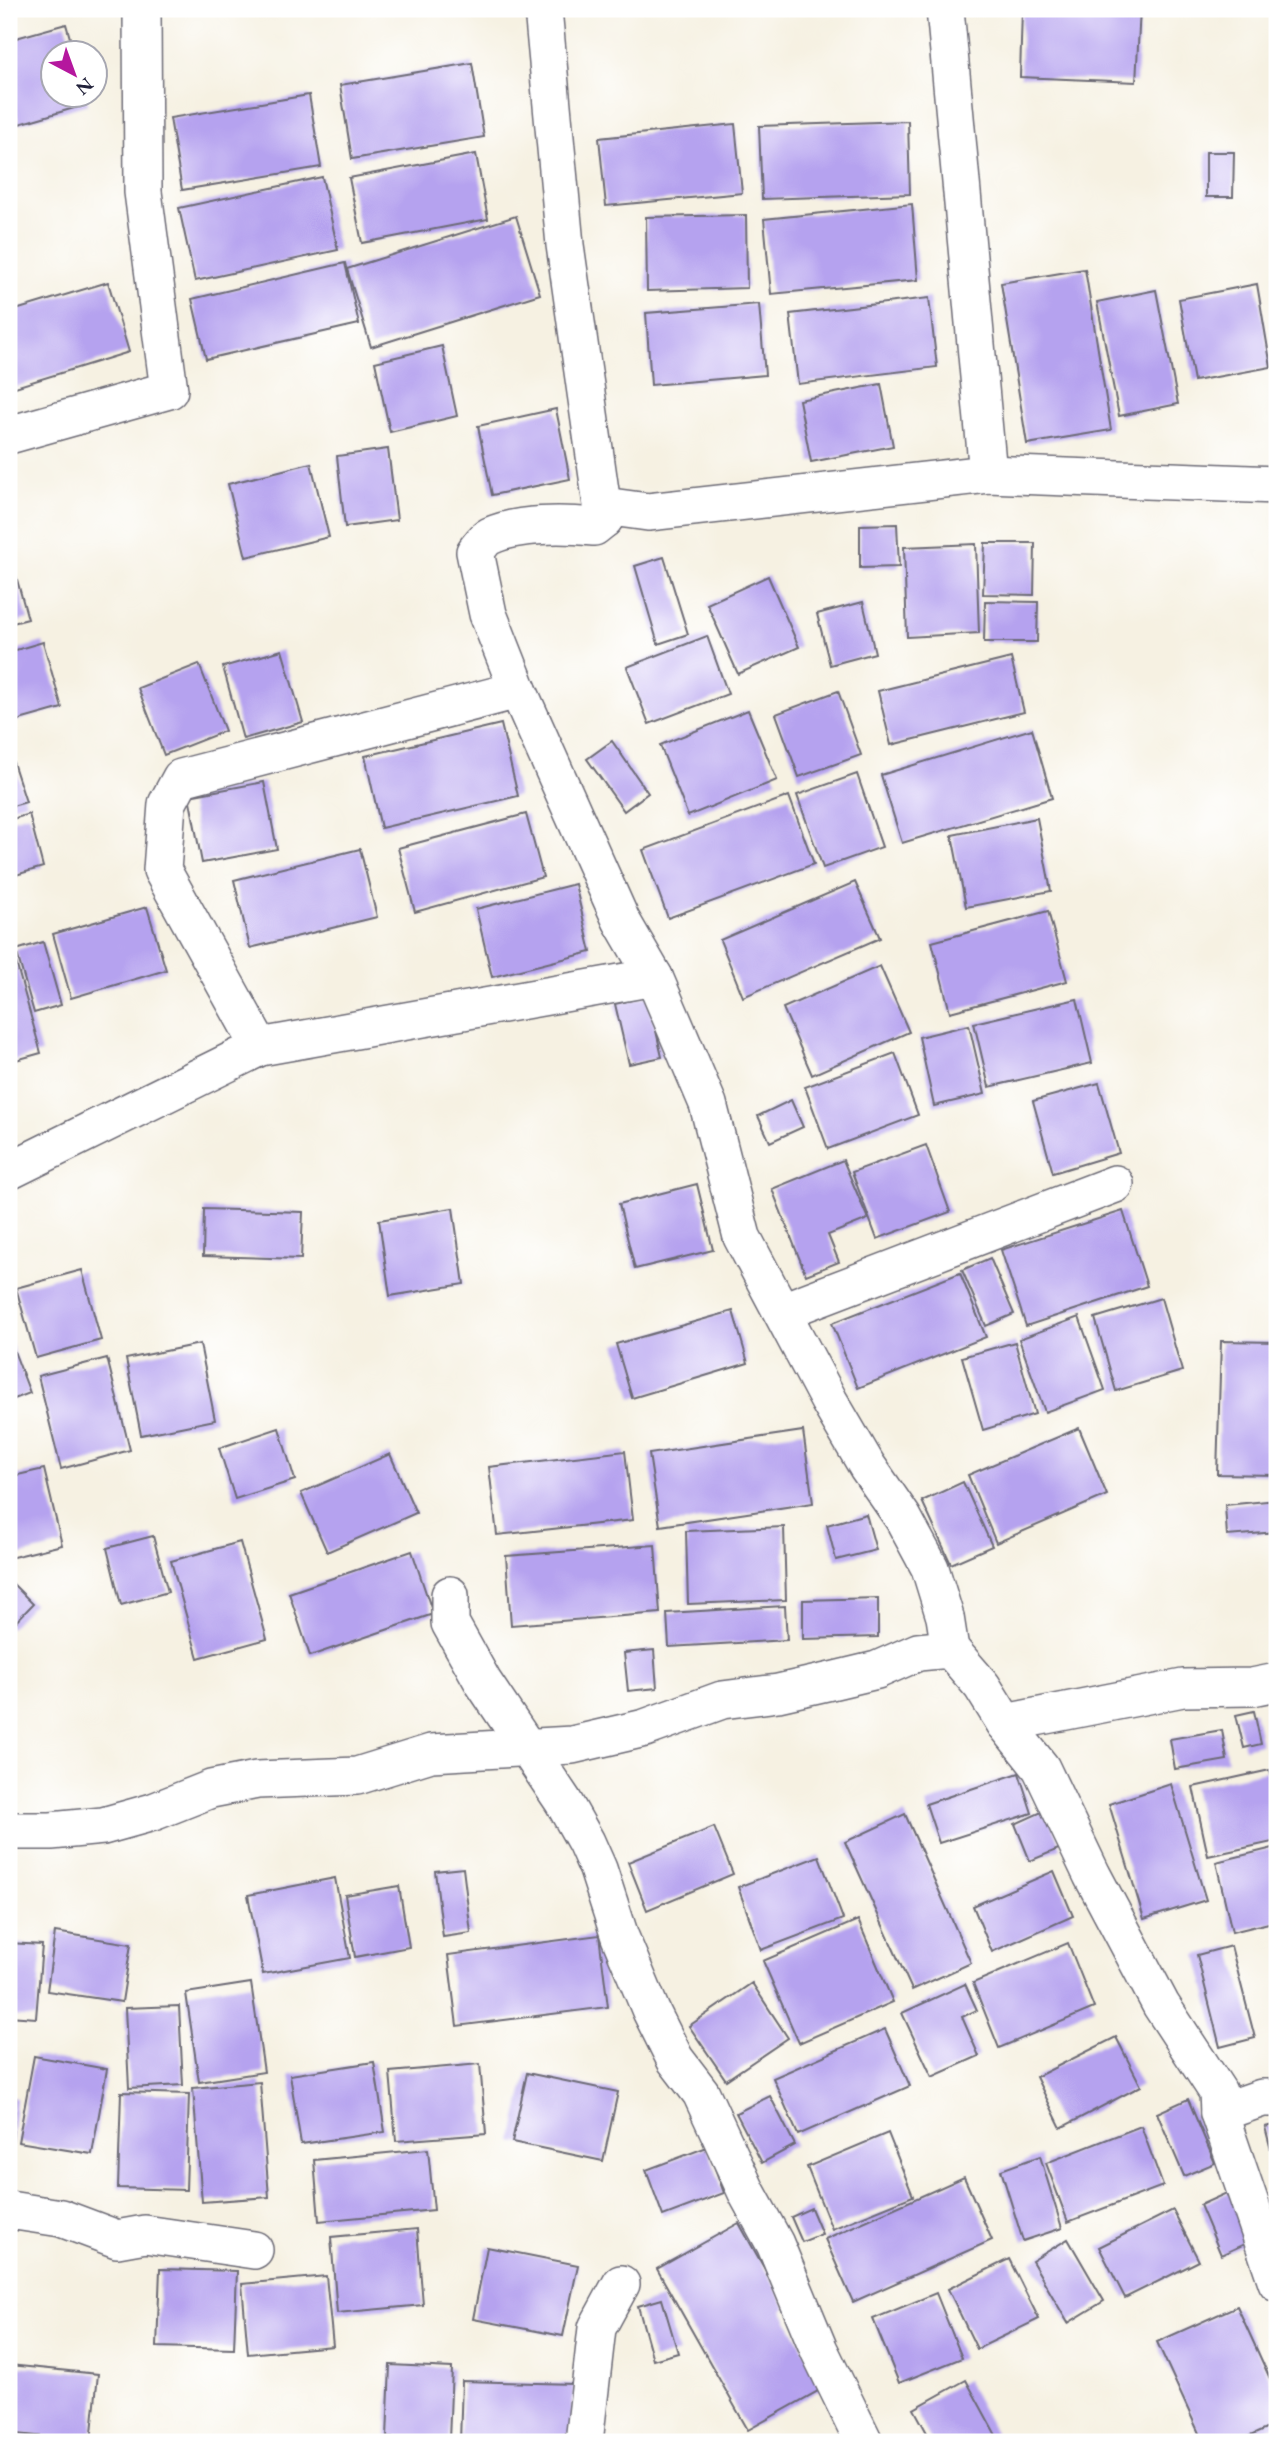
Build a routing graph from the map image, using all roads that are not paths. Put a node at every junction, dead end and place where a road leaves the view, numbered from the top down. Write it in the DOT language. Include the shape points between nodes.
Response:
graph roads {
  1 [pos="142,9"];
  2 [pos="543,9"];
  3 [pos="945,9"];
  4 [pos="9,435"];
  5 [pos="988,474"];
  6 [pos="1277,485"];
  7 [pos="604,519"];
  8 [pos="518,690"];
  9 [pos="654,977"];
  10 [pos="260,1047"];
  11 [pos="9,1171"];
  12 [pos="1115,1184"];
  13 [pos="783,1311"];
  14 [pos="450,1595"];
  15 [pos="950,1648"];
  16 [pos="1277,1682"];
  17 [pos="1005,1723"];
  18 [pos="526,1746"];
  19 [pos="9,1831"];
  20 [pos="1277,2098"];
  21 [pos="1219,2113"];
  22 [pos="9,2210"];
  23 [pos="254,2250"];
  24 [pos="1277,2283"];
  25 [pos="621,2284"];
  26 [pos="584,2442"];
  27 [pos="864,2442"];
  1 -- 4 [label="street" via="143,192 169,390"];
  2 -- 7 [label="street" via="565,245"];
  3 -- 5 [label="street"];
  5 -- 6 [label="street"];
  5 -- 7 [label="street" via="648,512 611,507"];
  7 -- 8 [label="street" via="594,527 535,527 488,536 475,552 488,614"];
  8 -- 9 [label="street" via="621,920"];
  8 -- 10 [label="street" via="181,778 167,804 162,870"];
  9 -- 10 [label="street"];
  9 -- 13 [label="street" via="708,1104 743,1237"];
  10 -- 11 [label="street"];
  12 -- 13 [label="street"];
  13 -- 15 [label="street" via="829,1401 930,1568"];
  14 -- 18 [label="street" via="450,1623"];
  15 -- 17 [label="street"];
  15 -- 18 [label="street" via="918,1652 877,1670 831,1682 722,1700 645,1728 572,1745"];
  16 -- 17 [label="street" via="1183,1688"];
  17 -- 21 [label="street" via="1041,1768 1161,2005 1218,2092"];
  18 -- 19 [label="street" via="431,1753 357,1776 257,1780 211,1788 103,1826"];
  18 -- 27 [label="street" via="586,1842 651,2011 675,2059 701,2093"];
  20 -- 21 [label="street" via="1262,2098"];
  21 -- 24 [label="street"];
  22 -- 23 [label="street" via="61,2218 117,2239 145,2234"];
  25 -- 26 [label="street" via="597,2328"];
}
